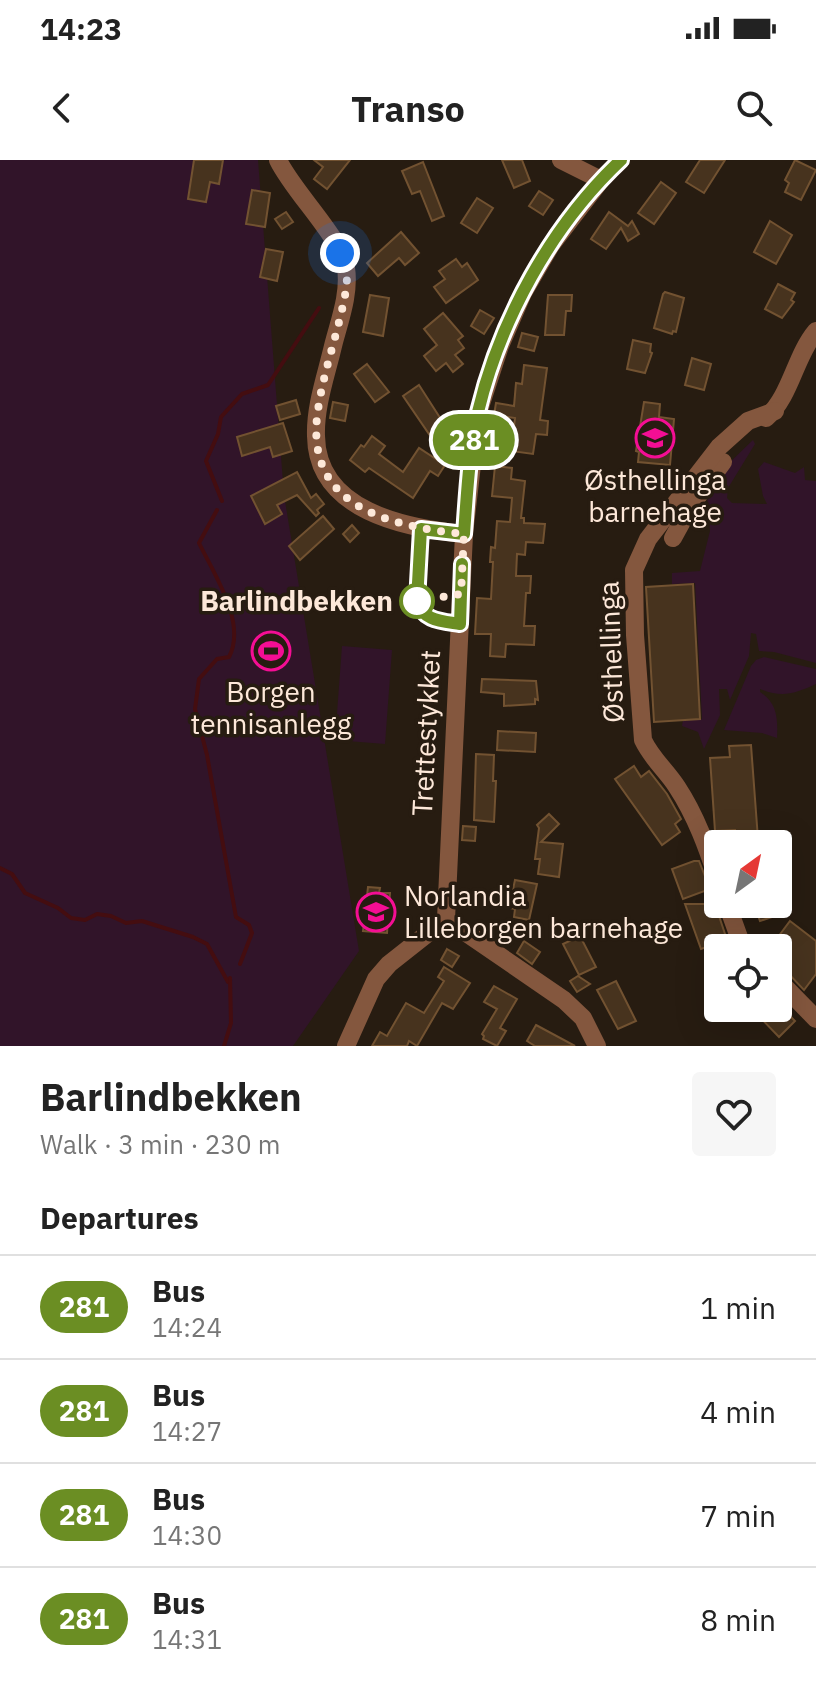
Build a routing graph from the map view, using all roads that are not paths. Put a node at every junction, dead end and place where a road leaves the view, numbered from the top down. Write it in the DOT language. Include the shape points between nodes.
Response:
graph roads {
  1 [pos="278,160"];
  2 [pos="561,160"];
  3 [pos="621,160"];
  4 [pos="601,180"];
  5 [pos="816,331"];
  6 [pos="775,411"];
  7 [pos="464,534"];
  8 [pos="673,538"];
  9 [pos="704,839"];
  10 [pos="446,919"];
  11 [pos="792,994"];
  12 [pos="816,1019"];
  13 [pos="346,1046"];
  14 [pos="597,1046"];
  1 -- 7 [label="street" via="346,266 344,302 318,409 318,458 337,489 374,514 421,529"];
  2 -- 4 [label="street"];
  3 -- 4 [label="street, Trettestykket"];
  4 -- 7 [label="street, Trettestykket" via="551,245 500,346 478,413"];
  5 -- 6 [label="street"];
  6 -- 8 [label="street" via="715,471"];
  6 -- 9 [label="street, Østhellinga" via="748,421 719,447 648,539 634,570 643,740 675,783"];
  7 -- 10 [label="street, Trettestykket"];
  10 -- 13 [label="street" via="376,979"];
  10 -- 14 [label="street" via="564,1000 583,1018"];
  11 -- 12 [label="street"];
}
